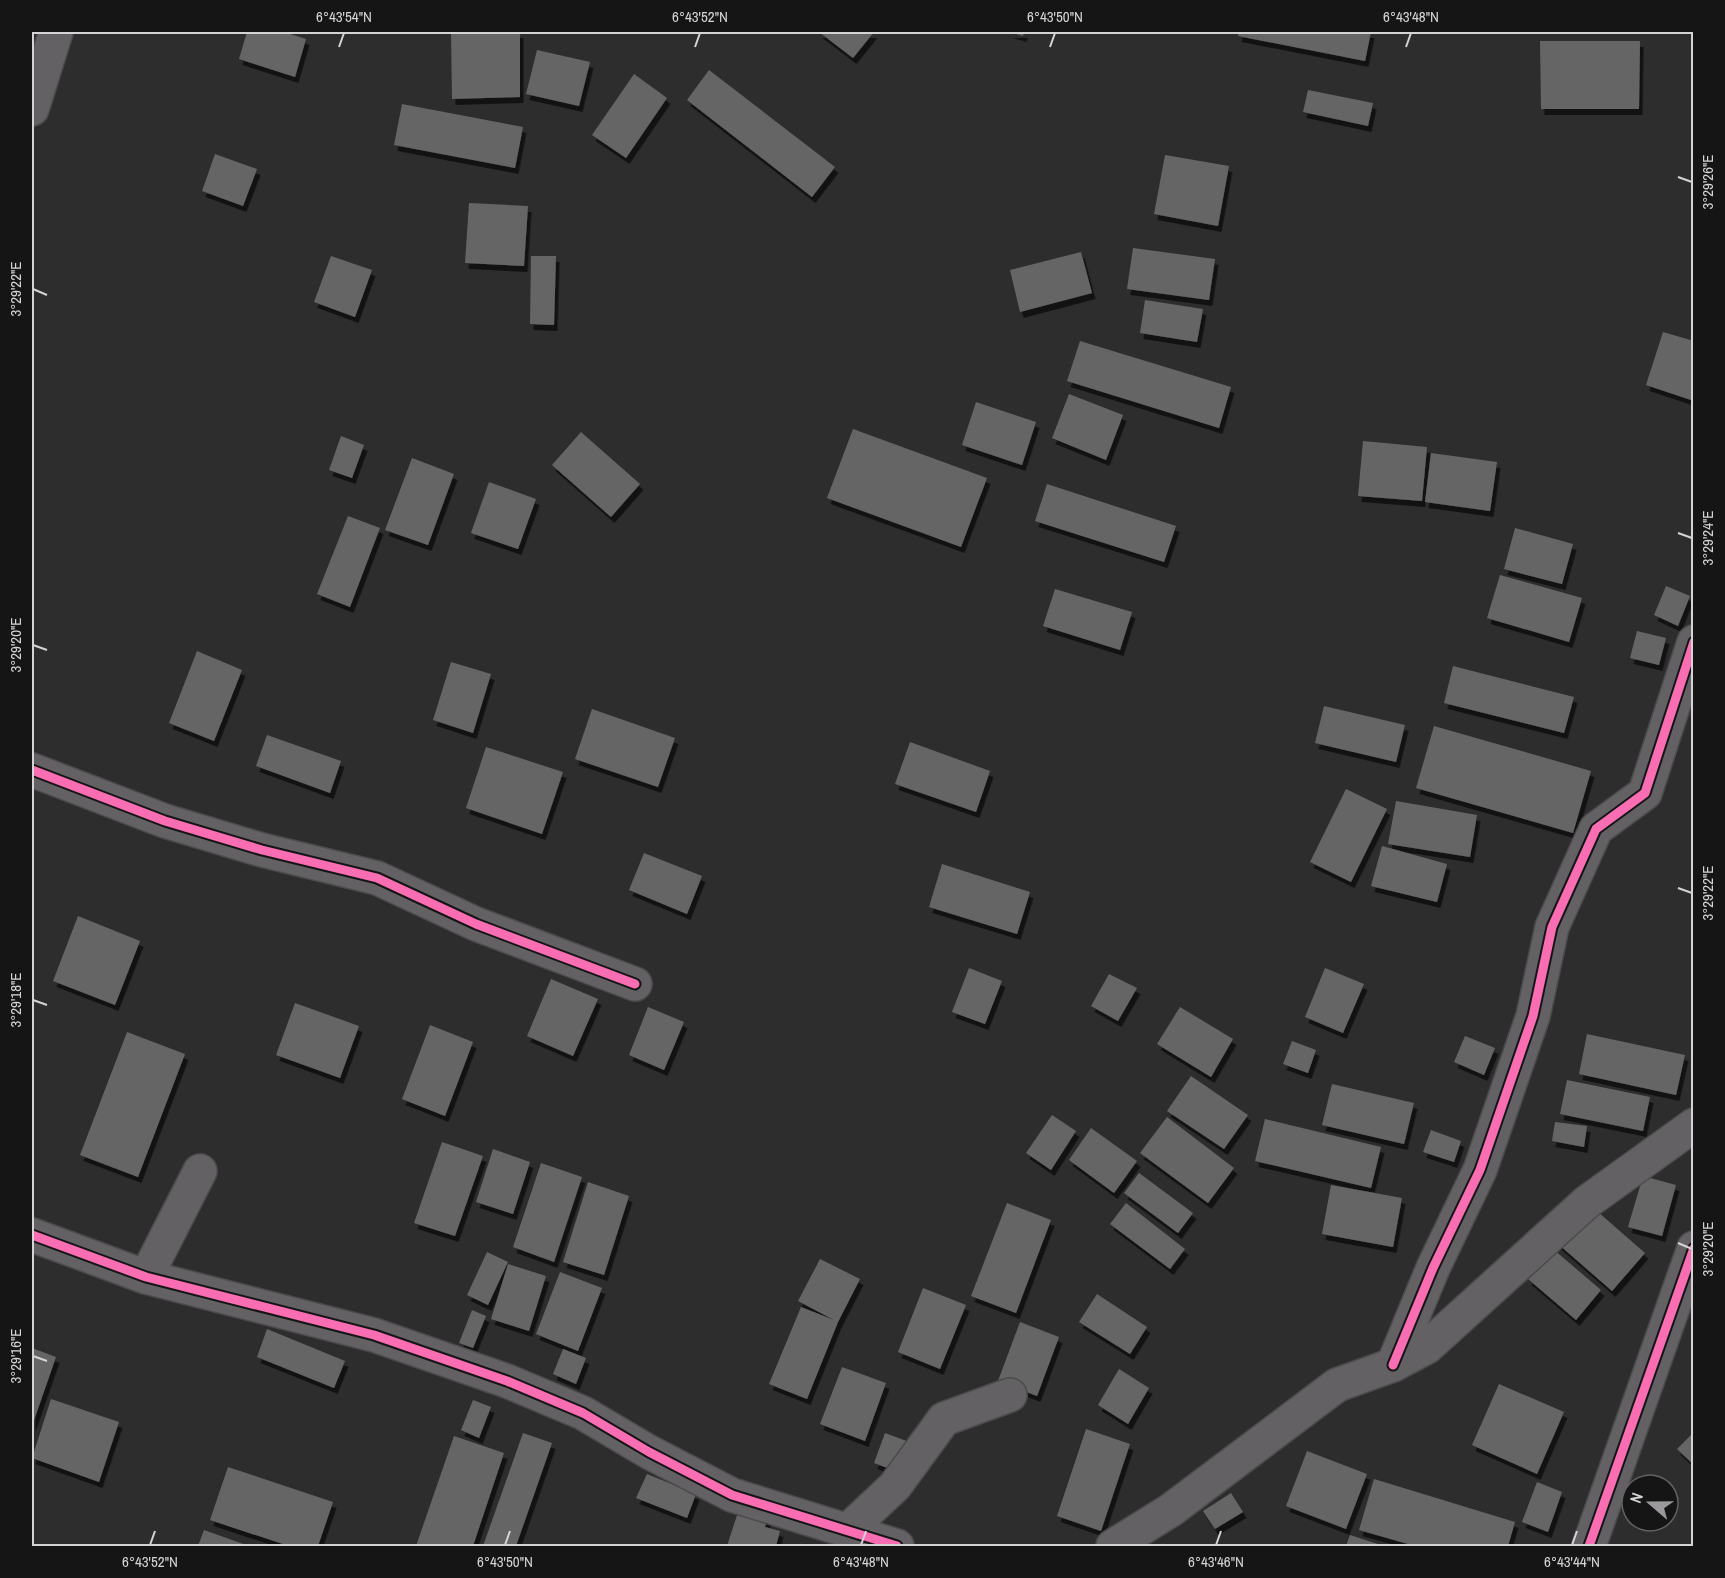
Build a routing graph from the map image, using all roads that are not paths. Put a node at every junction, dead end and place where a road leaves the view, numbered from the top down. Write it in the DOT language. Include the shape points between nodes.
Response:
graph roads {
  1 [pos="56,32"];
  2 [pos="32,109"];
  3 [pos="1694,642"];
  4 [pos="32,770"];
  5 [pos="635,984"];
  6 [pos="1693,1129"];
  7 [pos="200,1171"];
  8 [pos="32,1235"];
  9 [pos="1694,1248"];
  10 [pos="146,1277"];
  11 [pos="1393,1365"];
  12 [pos="1010,1395"];
  13 [pos="846,1532"];
  14 [pos="897,1546"];
  15 [pos="1113,1546"];
  16 [pos="1589,1546"];
  1 -- 2 [label="street"];
  3 -- 11 [label="street" via="1645,793 1596,829 1552,927 1533,1016 1480,1170"];
  4 -- 5 [label="street" via="165,822 376,878 476,924"];
  6 -- 11 [label="street" via="1587,1202 1427,1347"];
  7 -- 10 [label="street"];
  8 -- 10 [label="street"];
  9 -- 16 [label="street"];
  10 -- 13 [label="street" via="374,1335 507,1381 583,1413 732,1495"];
  11 -- 15 [label="street" via="1337,1385 1171,1510"];
  12 -- 13 [label="street" via="944,1419 895,1486"];
  13 -- 14 [label="street"];
}
